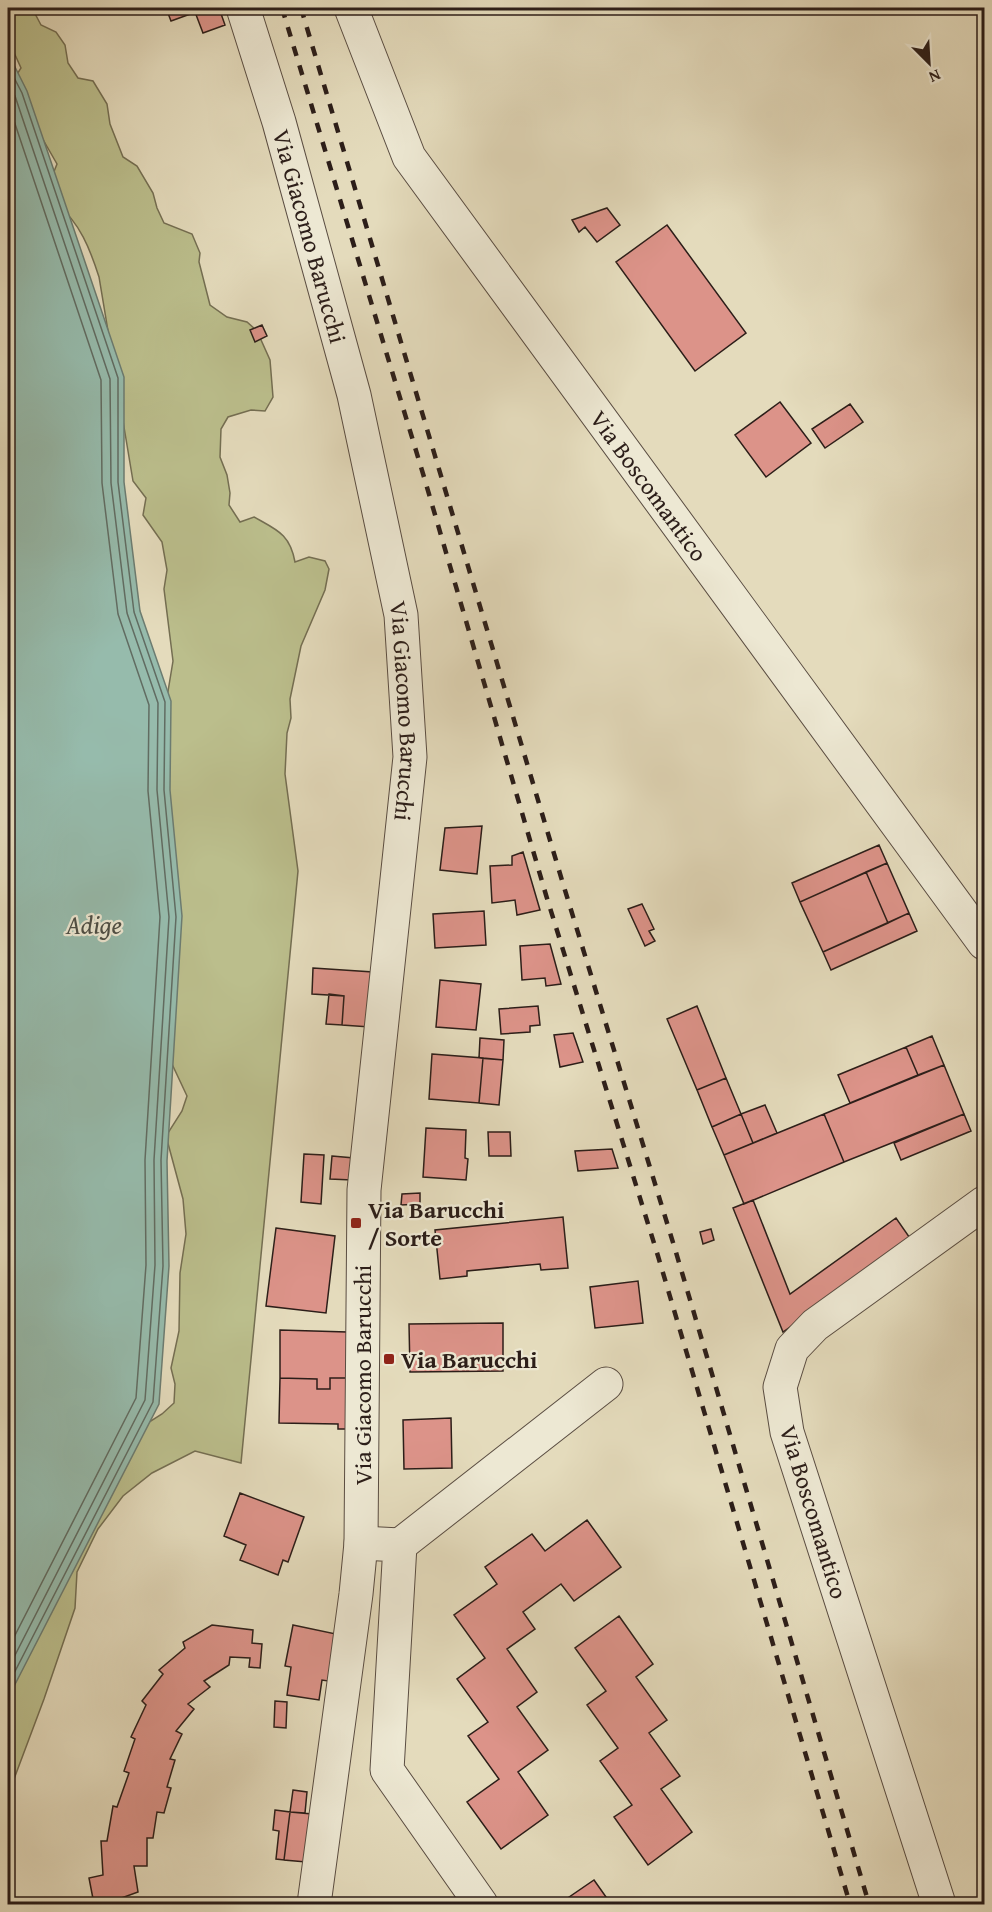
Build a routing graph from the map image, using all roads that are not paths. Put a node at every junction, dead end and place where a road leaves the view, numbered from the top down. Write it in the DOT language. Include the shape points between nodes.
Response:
graph roads {
  1 [pos="243,8"];
  2 [pos="351,8"];
  3 [pos="984,943"];
  4 [pos="984,1203"];
  5 [pos="606,1384"];
  6 [pos="361,1543"];
  7 [pos="400,1545"];
  8 [pos="314,1905"];
  9 [pos="481,1905"];
  10 [pos="939,1905"];
  1 -- 6 [label="street, Via Giacomo Barucchi" via="279,122 354,395 401,615 410,757 364,1190"];
  2 -- 3 [label="street, Via Boscomantico" via="410,157"];
  4 -- 10 [label="street, Via Boscomantico" via="815,1325 792,1349 780,1387 787,1432"];
  5 -- 7 [label="street"];
  6 -- 7 [label="street"];
  6 -- 8 [label="street, Via Giacomo Barucchi"];
  7 -- 9 [label="street" via="387,1770"];
}
